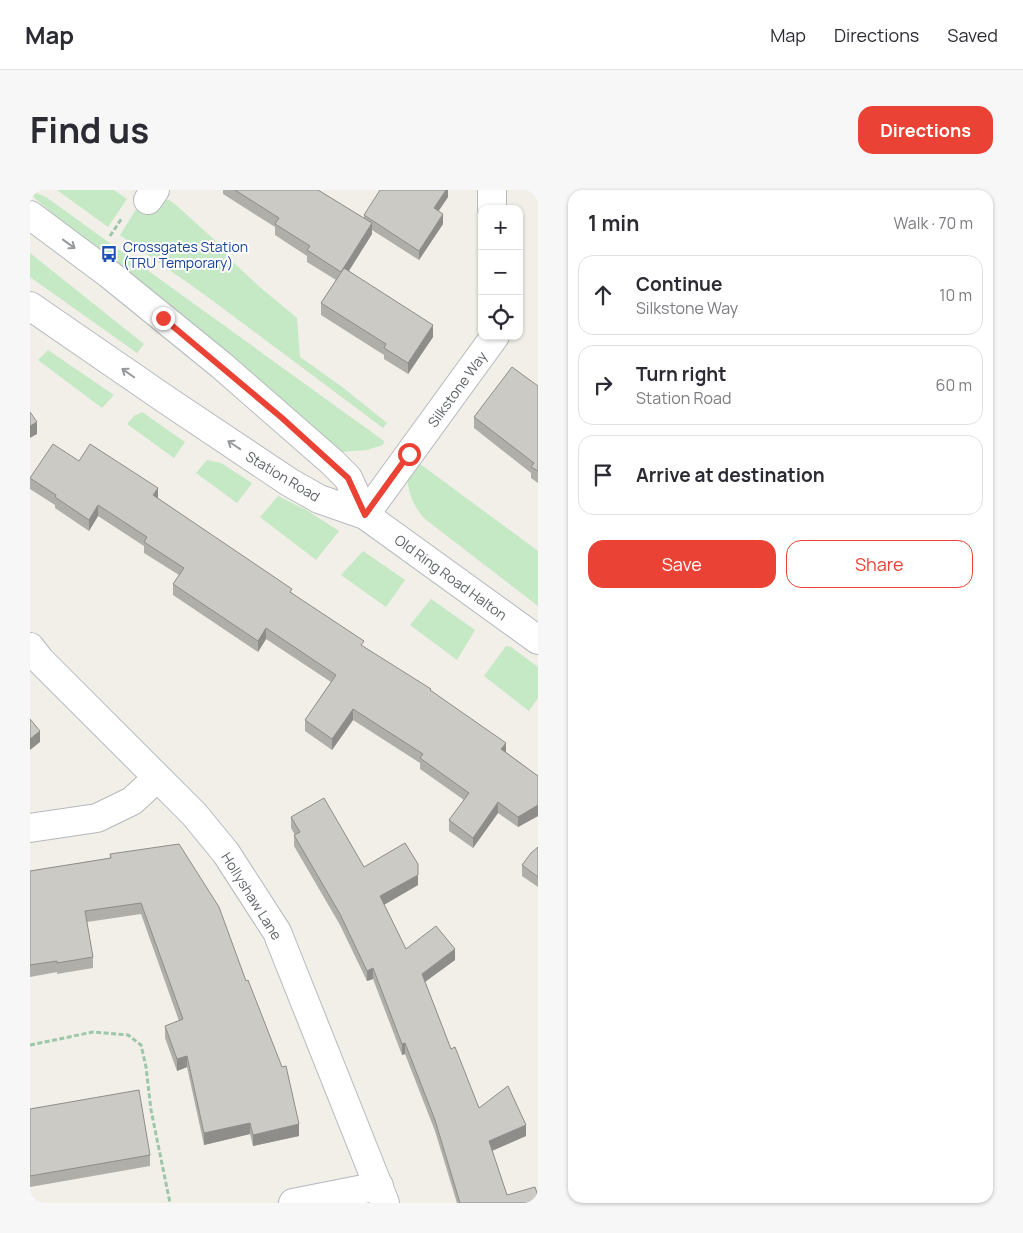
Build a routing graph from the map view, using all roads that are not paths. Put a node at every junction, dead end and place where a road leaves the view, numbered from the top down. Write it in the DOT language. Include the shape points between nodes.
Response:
graph roads {
  1 [pos="492,190"];
  2 [pos="492,205"];
  3 [pos="30,215"];
  4 [pos="30,306"];
  5 [pos="492,340"];
  6 [pos="365,515"];
  7 [pos="538,640"];
  8 [pos="30,647"];
  9 [pos="157,778"];
  10 [pos="30,828"];
  11 [pos="382,1194"];
  12 [pos="293,1203"];
  1 -- 2 [label="street"];
  3 -- 6 [label="street, one-way" via="221,365 332,462 348,478"];
  6 -- 4 [label="street, Station Road, one-way" via="319,499 289,482"];
  5 -- 6 [label="street, Silkstone Way"];
  6 -- 7 [label="street, Old Ring Road Halton"];
  8 -- 9 [label="street, Hollyshaw Lane"];
  9 -- 10 [label="street" via="132,801 97,818"];
  9 -- 11 [label="street, Hollyshaw Lane" via="194,814 226,853 277,932"];
  11 -- 12 [label="street"];
}
